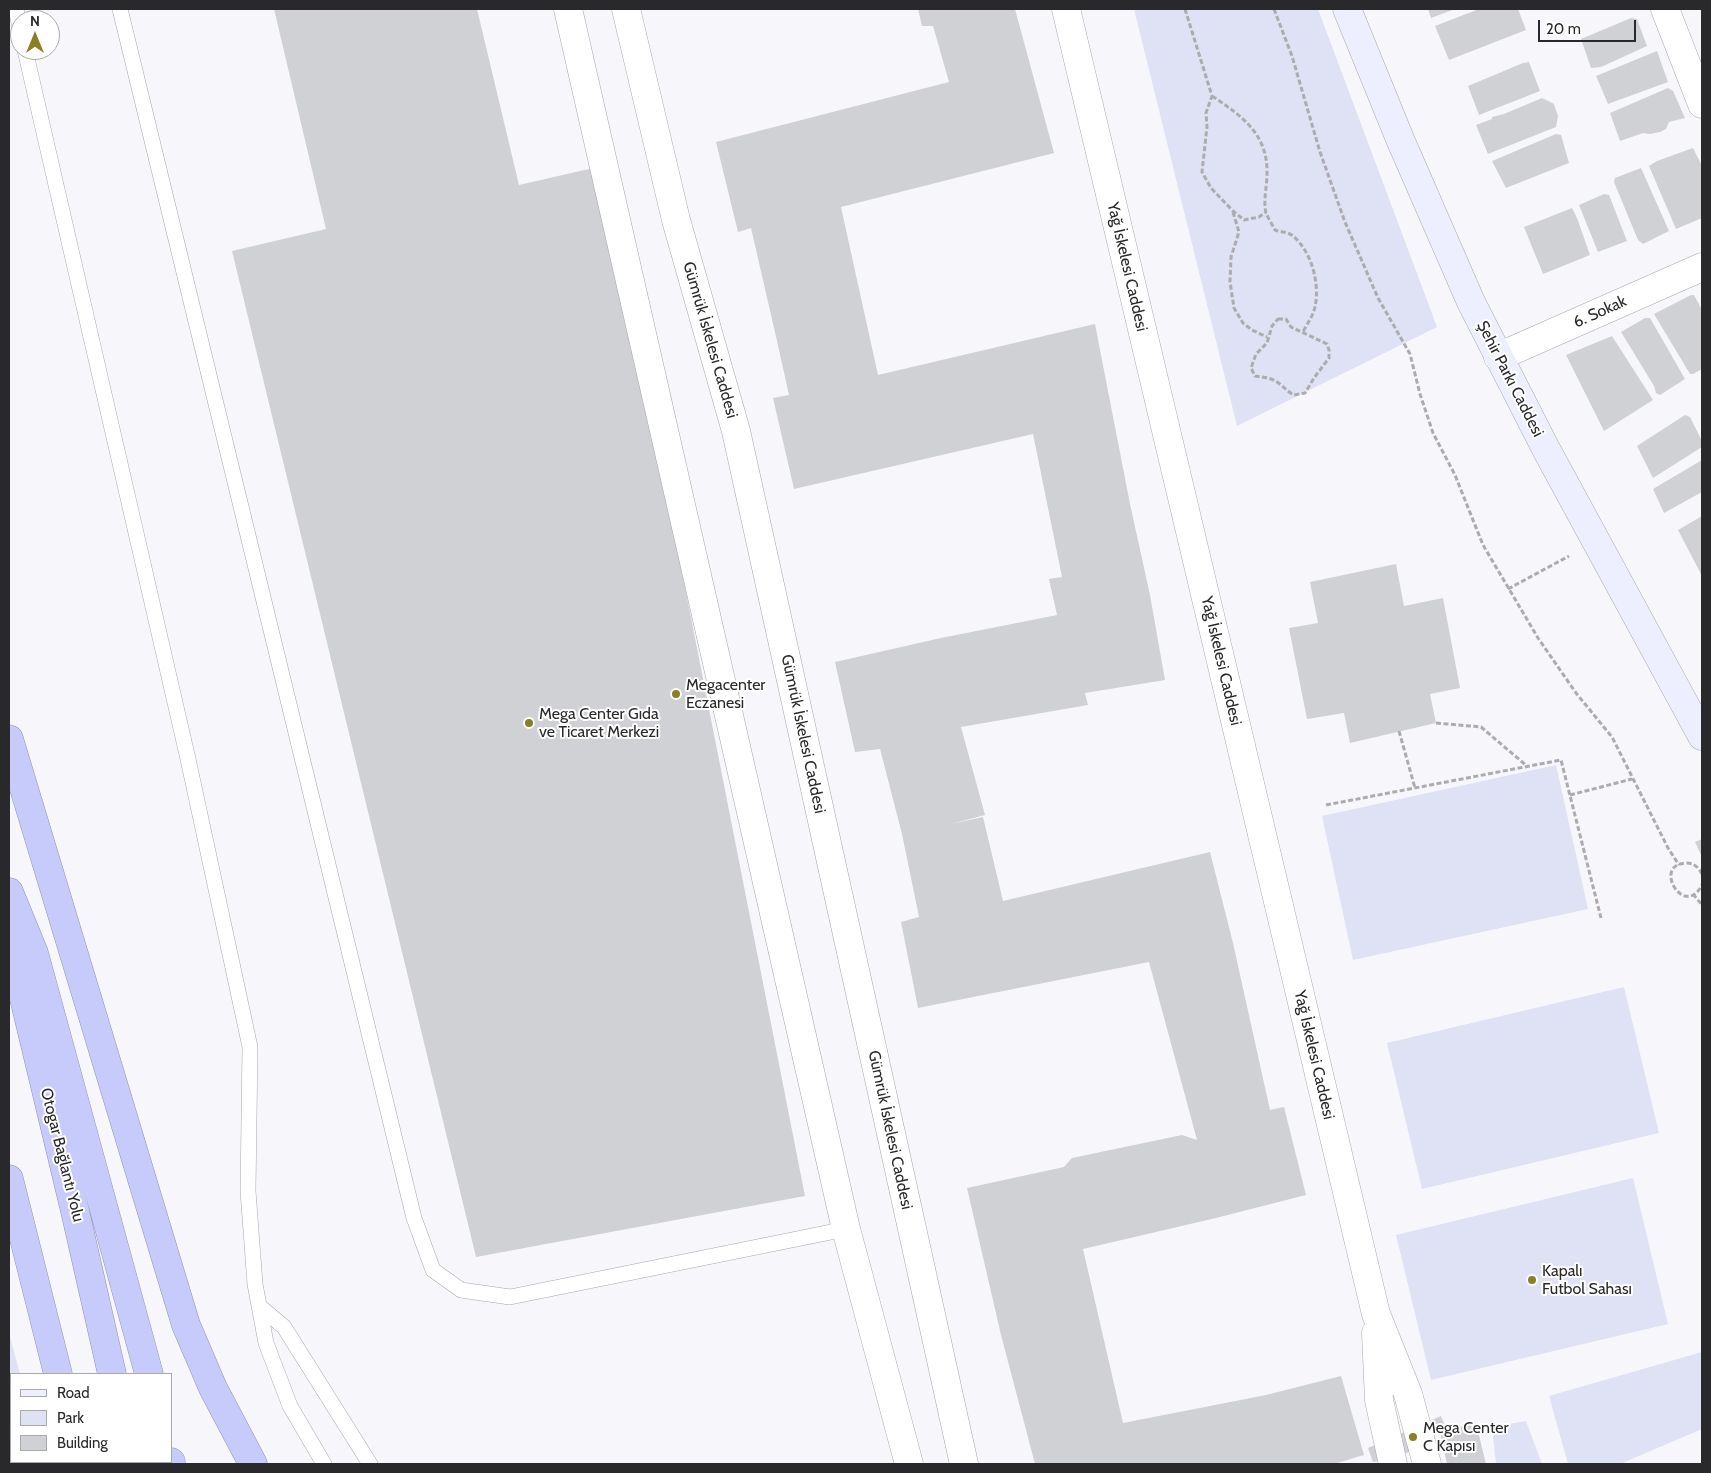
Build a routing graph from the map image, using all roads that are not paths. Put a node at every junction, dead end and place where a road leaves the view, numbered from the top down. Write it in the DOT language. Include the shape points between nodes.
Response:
graph roads {
  1 [pos="120,9"];
  2 [pos="568,9"];
  3 [pos="626,9"];
  4 [pos="1066,9"];
  5 [pos="1347,9"];
  6 [pos="1665,9"];
  7 [pos="27,60"];
  8 [pos="1702,104"];
  9 [pos="1702,267"];
  10 [pos="1498,357"];
  11 [pos="1702,736"];
  12 [pos="9,739"];
  13 [pos="9,892"];
  14 [pos="9,936"];
  15 [pos="9,1179"];
  16 [pos="846,1230"];
  17 [pos="259,1306"];
  18 [pos="1376,1314"];
  19 [pos="58,1373"];
  20 [pos="112,1373"];
  21 [pos="149,1373"];
  22 [pos="253,1464"];
  23 [pos="324,1464"];
  24 [pos="370,1464"];
  25 [pos="909,1464"];
  26 [pos="964,1464"];
  27 [pos="1394,1464"];
  28 [pos="1427,1464"];
  1 -- 16 [label="lane" via="414,1218 433,1270 461,1290 510,1297"];
  2 -- 16 [label="street"];
  3 -- 26 [label="street, Gümrük İskelesi Caddesi" via="676,220 736,431"];
  4 -- 18 [label="street, Yağ İskelesi Caddesi"];
  5 -- 10 [label="main road, Şehir Parkı Caddesi" via="1407,156"];
  6 -- 8 [label="street"];
  7 -- 17 [label="lane" via="186,750 250,1047 248,1191"];
  9 -- 10 [label="street, 6. Sokak"];
  10 -- 11 [label="main road, Şehir Parkı Caddesi"];
  12 -- 22 [label="highway" via="186,1325 213,1388"];
  13 -- 21 [label="highway" via="34,954"];
  14 -- 20 [label="highway, Otogar Bağlantı Yolu"];
  15 -- 19 [label="highway"];
  16 -- 25 [label="street"];
  17 -- 23 [label="lane" via="266,1343 290,1406"];
  17 -- 24 [label="lane" via="284,1328"];
  18 -- 27 [label="street" via="1379,1400"];
  18 -- 28 [label="street" via="1408,1394"];
}
